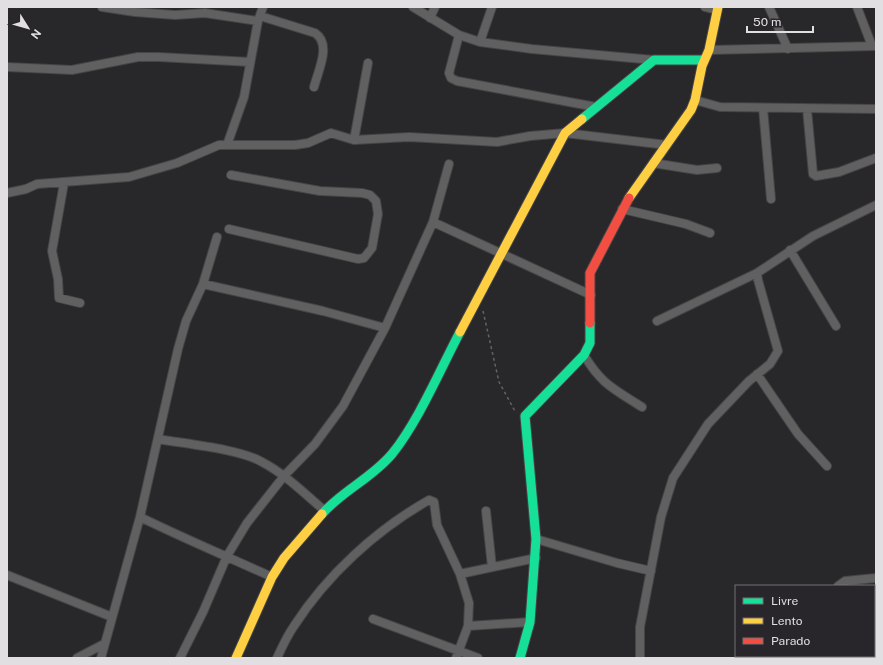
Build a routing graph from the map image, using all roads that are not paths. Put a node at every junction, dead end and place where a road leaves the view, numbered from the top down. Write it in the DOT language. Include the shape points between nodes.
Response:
graph roads {
  1 [pos="102,7"];
  2 [pos="263,7"];
  3 [pos="413,7"];
  4 [pos="435,7"];
  5 [pos="492,7"];
  6 [pos="706,7"];
  7 [pos="770,7"];
  8 [pos="856,7"];
  9 [pos="718,9"];
  10 [pos="136,10"];
  11 [pos="430,18"];
  12 [pos="259,19"];
  13 [pos="459,35"];
  14 [pos="480,42"];
  15 [pos="874,46"];
  16 [pos="788,49"];
  17 [pos="709,50"];
  18 [pos="654,60"];
  19 [pos="704,60"];
  20 [pos="250,62"];
  21 [pos="368,64"];
  22 [pos="7,67"];
  23 [pos="314,87"];
  24 [pos="696,100"];
  25 [pos="596,106"];
  26 [pos="763,108"];
  27 [pos="807,109"];
  28 [pos="876,109"];
  29 [pos="565,133"];
  30 [pos="354,140"];
  31 [pos="227,145"];
  32 [pos="666,145"];
  33 [pos="876,158"];
  34 [pos="653,163"];
  35 [pos="449,164"];
  36 [pos="717,168"];
  37 [pos="231,175"];
  38 [pos="64,183"];
  39 [pos="7,193"];
  40 [pos="771,198"];
  41 [pos="876,205"];
  42 [pos="622,210"];
  43 [pos="433,222"];
  44 [pos="229,229"];
  45 [pos="710,233"];
  46 [pos="217,237"];
  47 [pos="790,250"];
  48 [pos="501,253"];
  49 [pos="757,273"];
  50 [pos="203,284"];
  51 [pos="591,295"];
  52 [pos="80,303"];
  53 [pos="657,321"];
  54 [pos="836,326"];
  55 [pos="385,328"];
  56 [pos="584,355"];
  57 [pos="757,374"];
  58 [pos="642,406"];
  59 [pos="158,439"];
  60 [pos="827,466"];
  61 [pos="284,476"];
  62 [pos="325,511"];
  63 [pos="486,511"];
  64 [pos="140,518"];
  65 [pos="536,538"];
  66 [pos="227,556"];
  67 [pos="536,558"];
  68 [pos="492,567"];
  69 [pos="651,571"];
  70 [pos="460,574"];
  71 [pos="7,575"];
  72 [pos="272,577"];
  73 [pos="876,578"];
  74 [pos="839,585"];
  75 [pos="112,617"];
  76 [pos="373,619"];
  77 [pos="530,622"];
  78 [pos="468,626"];
  79 [pos="104,644"];
  80 [pos="457,655"];
  81 [pos="77,658"];
  82 [pos="101,658"];
  83 [pos="180,658"];
  84 [pos="236,658"];
  85 [pos="277,658"];
  86 [pos="478,658"];
  87 [pos="520,658"];
  88 [pos="640,658"];
  1 -- 10 [label="street"];
  2 -- 12 [label="street"];
  3 -- 11 [label="street"];
  4 -- 11 [label="street"];
  5 -- 14 [label="street"];
  6 -- 9 [label="street"];
  7 -- 16 [label="street"];
  8 -- 15 [label="street"];
  9 -- 17 [label="street"];
  10 -- 12 [label="street" via="175,15 204,13"];
  11 -- 13 [label="street"];
  12 -- 20 [label="street"];
  12 -- 23 [label="street" via="315,33 321,37 324,44"];
  13 -- 14 [label="street"];
  13 -- 25 [label="street" via="449,73 457,81"];
  14 -- 18 [label="street"];
  15 -- 16 [label="street"];
  16 -- 17 [label="street"];
  17 -- 19 [label="street"];
  18 -- 19 [label="street"];
  18 -- 25 [label="street"];
  19 -- 24 [label="street"];
  20 -- 22 [label="street" via="138,57 72,70"];
  20 -- 31 [label="street" via="244,97"];
  21 -- 30 [label="street"];
  24 -- 26 [label="street" via="720,107"];
  24 -- 32 [label="street"];
  25 -- 29 [label="street"];
  26 -- 27 [label="street"];
  26 -- 40 [label="street"];
  27 -- 28 [label="street"];
  27 -- 33 [label="street" via="813,174 816,176 839,172"];
  29 -- 30 [label="street" via="497,142 421,137"];
  29 -- 32 [label="street"];
  29 -- 48 [label="street"];
  30 -- 31 [label="street" via="331,133 308,143 295,145"];
  31 -- 38 [label="street" via="219,145 177,163 129,177"];
  32 -- 34 [label="street"];
  34 -- 36 [label="street" via="697,170"];
  34 -- 42 [label="street" via="632,191"];
  35 -- 43 [label="street"];
  37 -- 44 [label="street" via="320,191 370,195 376,201 378,214 372,248 364,258 358,259"];
  38 -- 39 [label="street" via="37,184"];
  38 -- 52 [label="street" via="52,241 52,258 58,279 59,298"];
  41 -- 47 [label="street"];
  42 -- 45 [label="street" via="686,224"];
  42 -- 51 [label="street" via="590,273"];
  43 -- 48 [label="street"];
  43 -- 55 [label="street"];
  46 -- 50 [label="street"];
  47 -- 49 [label="street"];
  47 -- 54 [label="street"];
  48 -- 51 [label="street"];
  48 -- 62 [label="street" via="410,427 392,454 379,468"];
  49 -- 53 [label="street"];
  49 -- 57 [label="street" via="778,351 770,364"];
  50 -- 55 [label="street"];
  50 -- 59 [label="street" via="186,321"];
  51 -- 56 [label="street" via="590,343"];
  55 -- 61 [label="street" via="343,406 315,444"];
  56 -- 58 [label="street" via="602,382"];
  56 -- 65 [label="street" via="525,416"];
  57 -- 60 [label="street" via="798,434"];
  57 -- 69 [label="street" via="714,418 680,465 667,491"];
  59 -- 61 [label="street" via="238,454 261,461"];
  59 -- 64 [label="street"];
  61 -- 62 [label="street"];
  61 -- 66 [label="street" via="247,523"];
  62 -- 72 [label="street" via="284,558"];
  63 -- 68 [label="street"];
  64 -- 66 [label="street" via="192,543"];
  64 -- 75 [label="street"];
  65 -- 67 [label="street"];
  65 -- 69 [label="street"];
  66 -- 72 [label="street"];
  66 -- 83 [label="street"];
  67 -- 68 [label="street"];
  67 -- 77 [label="street"];
  68 -- 70 [label="street"];
  69 -- 88 [label="street" via="640,627"];
  70 -- 78 [label="street" via="469,603"];
  70 -- 85 [label="street" via="437,525 434,502 429,500 375,537 341,566 294,626"];
  71 -- 75 [label="street"];
  72 -- 84 [label="street"];
  73 -- 74 [label="street" via="845,581"];
  75 -- 79 [label="street"];
  76 -- 80 [label="street"];
  77 -- 78 [label="street"];
  77 -- 87 [label="street"];
  78 -- 80 [label="street"];
  79 -- 81 [label="street"];
  79 -- 82 [label="street"];
  80 -- 86 [label="street"];
}
